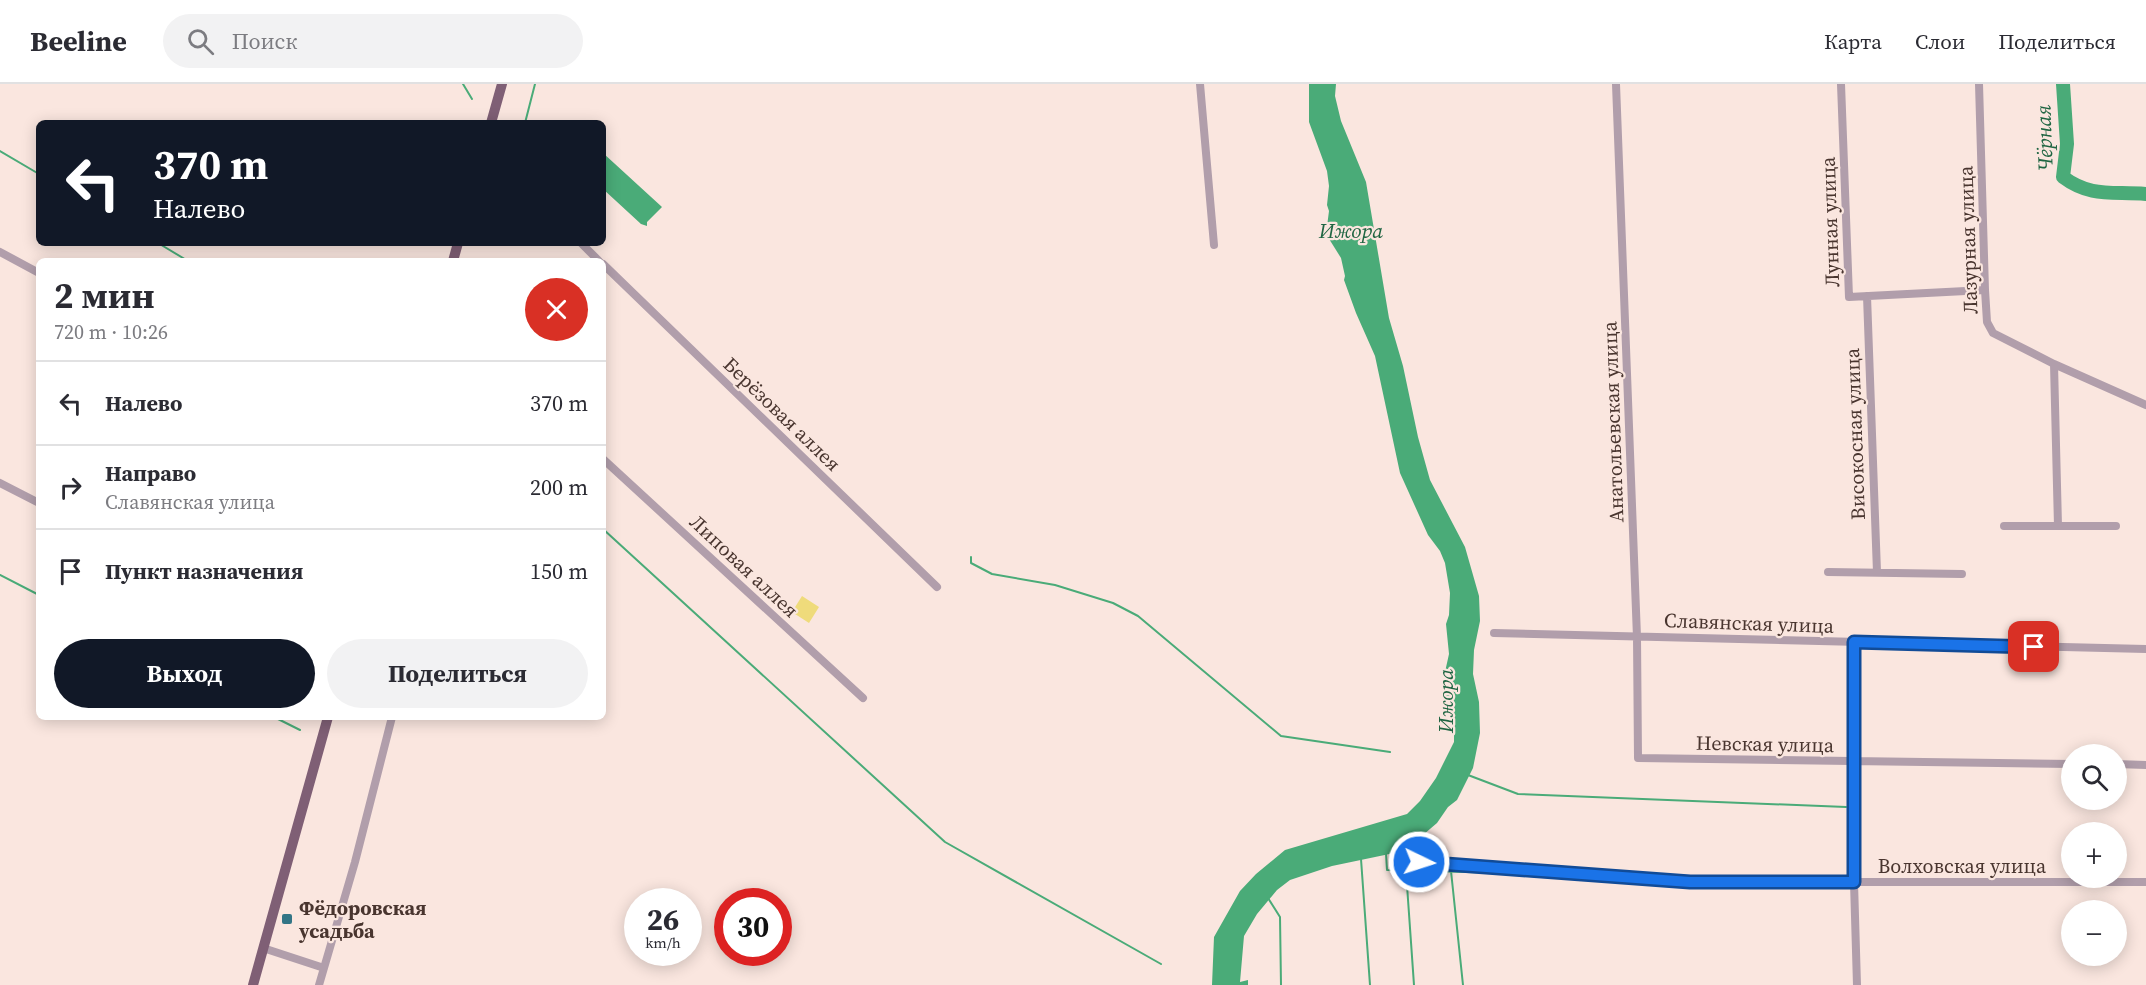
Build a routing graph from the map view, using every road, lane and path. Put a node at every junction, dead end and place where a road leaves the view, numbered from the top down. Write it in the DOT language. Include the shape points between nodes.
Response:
graph roads {
  1 [pos="502,84"];
  2 [pos="1200,84"];
  3 [pos="1616,84"];
  4 [pos="1841,84"];
  5 [pos="1979,84"];
  6 [pos="493,120"];
  7 [pos="1214,245"];
  8 [pos="584,246"];
  9 [pos="0,252"];
  10 [pos="596,258"];
  11 [pos="606,267"];
  12 [pos="36,271"];
  13 [pos="1985,290"];
  14 [pos="1867,296"];
  15 [pos="2054,364"];
  16 [pos="2146,405"];
  17 [pos="606,462"];
  18 [pos="0,483"];
  19 [pos="36,501"];
  20 [pos="2004,526"];
  21 [pos="2058,526"];
  22 [pos="2116,526"];
  23 [pos="1828,572"];
  24 [pos="1876,572"];
  25 [pos="1962,574"];
  26 [pos="937,587"];
  27 [pos="1494,633"];
  28 [pos="1637,637"];
  29 [pos="1854,642"];
  30 [pos="2146,649"];
  31 [pos="863,698"];
  32 [pos="327,720"];
  33 [pos="391,720"];
  34 [pos="1638,758"];
  35 [pos="1853,761"];
  36 [pos="2061,764"];
  37 [pos="2127,764"];
  38 [pos="2146,765"];
  39 [pos="1419,862"];
  40 [pos="1854,882"];
  41 [pos="2146,882"];
  42 [pos="263,948"];
  43 [pos="324,968"];
  44 [pos="252,985"];
  45 [pos="319,985"];
  46 [pos="1857,985"];
  1 -- 6 [label="main road"];
  2 -- 7 [label="street"];
  3 -- 28 [label="street, Анатольевская улица"];
  4 -- 14 [label="street, Лунная улица" via="1849,297"];
  5 -- 13 [label="street, Лазурная улица"];
  8 -- 10 [label="street"];
  9 -- 12 [label="street"];
  11 -- 26 [label="street, Берёзовая аллея"];
  13 -- 14 [label="street, Лунная улица"];
  13 -- 15 [label="street, Лазурная улица" via="1987,322 1993,333"];
  14 -- 24 [label="street, Високосная улица"];
  15 -- 16 [label="street, Лазурная улица"];
  15 -- 21 [label="street"];
  17 -- 31 [label="street, Липовая аллея"];
  18 -- 19 [label="street"];
  20 -- 21 [label="street"];
  21 -- 22 [label="street"];
  23 -- 24 [label="street"];
  24 -- 25 [label="street"];
  27 -- 28 [label="street, Славянская улица"];
  28 -- 29 [label="street, Славянская улица"];
  28 -- 34 [label="street, Анатольевская улица"];
  29 -- 30 [label="street, Славянская улица"];
  29 -- 35 [label="street"];
  32 -- 42 [label="main road"];
  33 -- 43 [label="street"];
  34 -- 35 [label="street, Невская улица"];
  35 -- 36 [label="street, Невская улица"];
  35 -- 40 [label="street"];
  37 -- 38 [label="street"];
  39 -- 40 [label="street, Волховская улица" via="1690,882"];
  40 -- 41 [label="street, Волховская улица"];
  40 -- 46 [label="street"];
  42 -- 43 [label="street"];
  42 -- 44 [label="main road"];
  43 -- 45 [label="street"];
}
